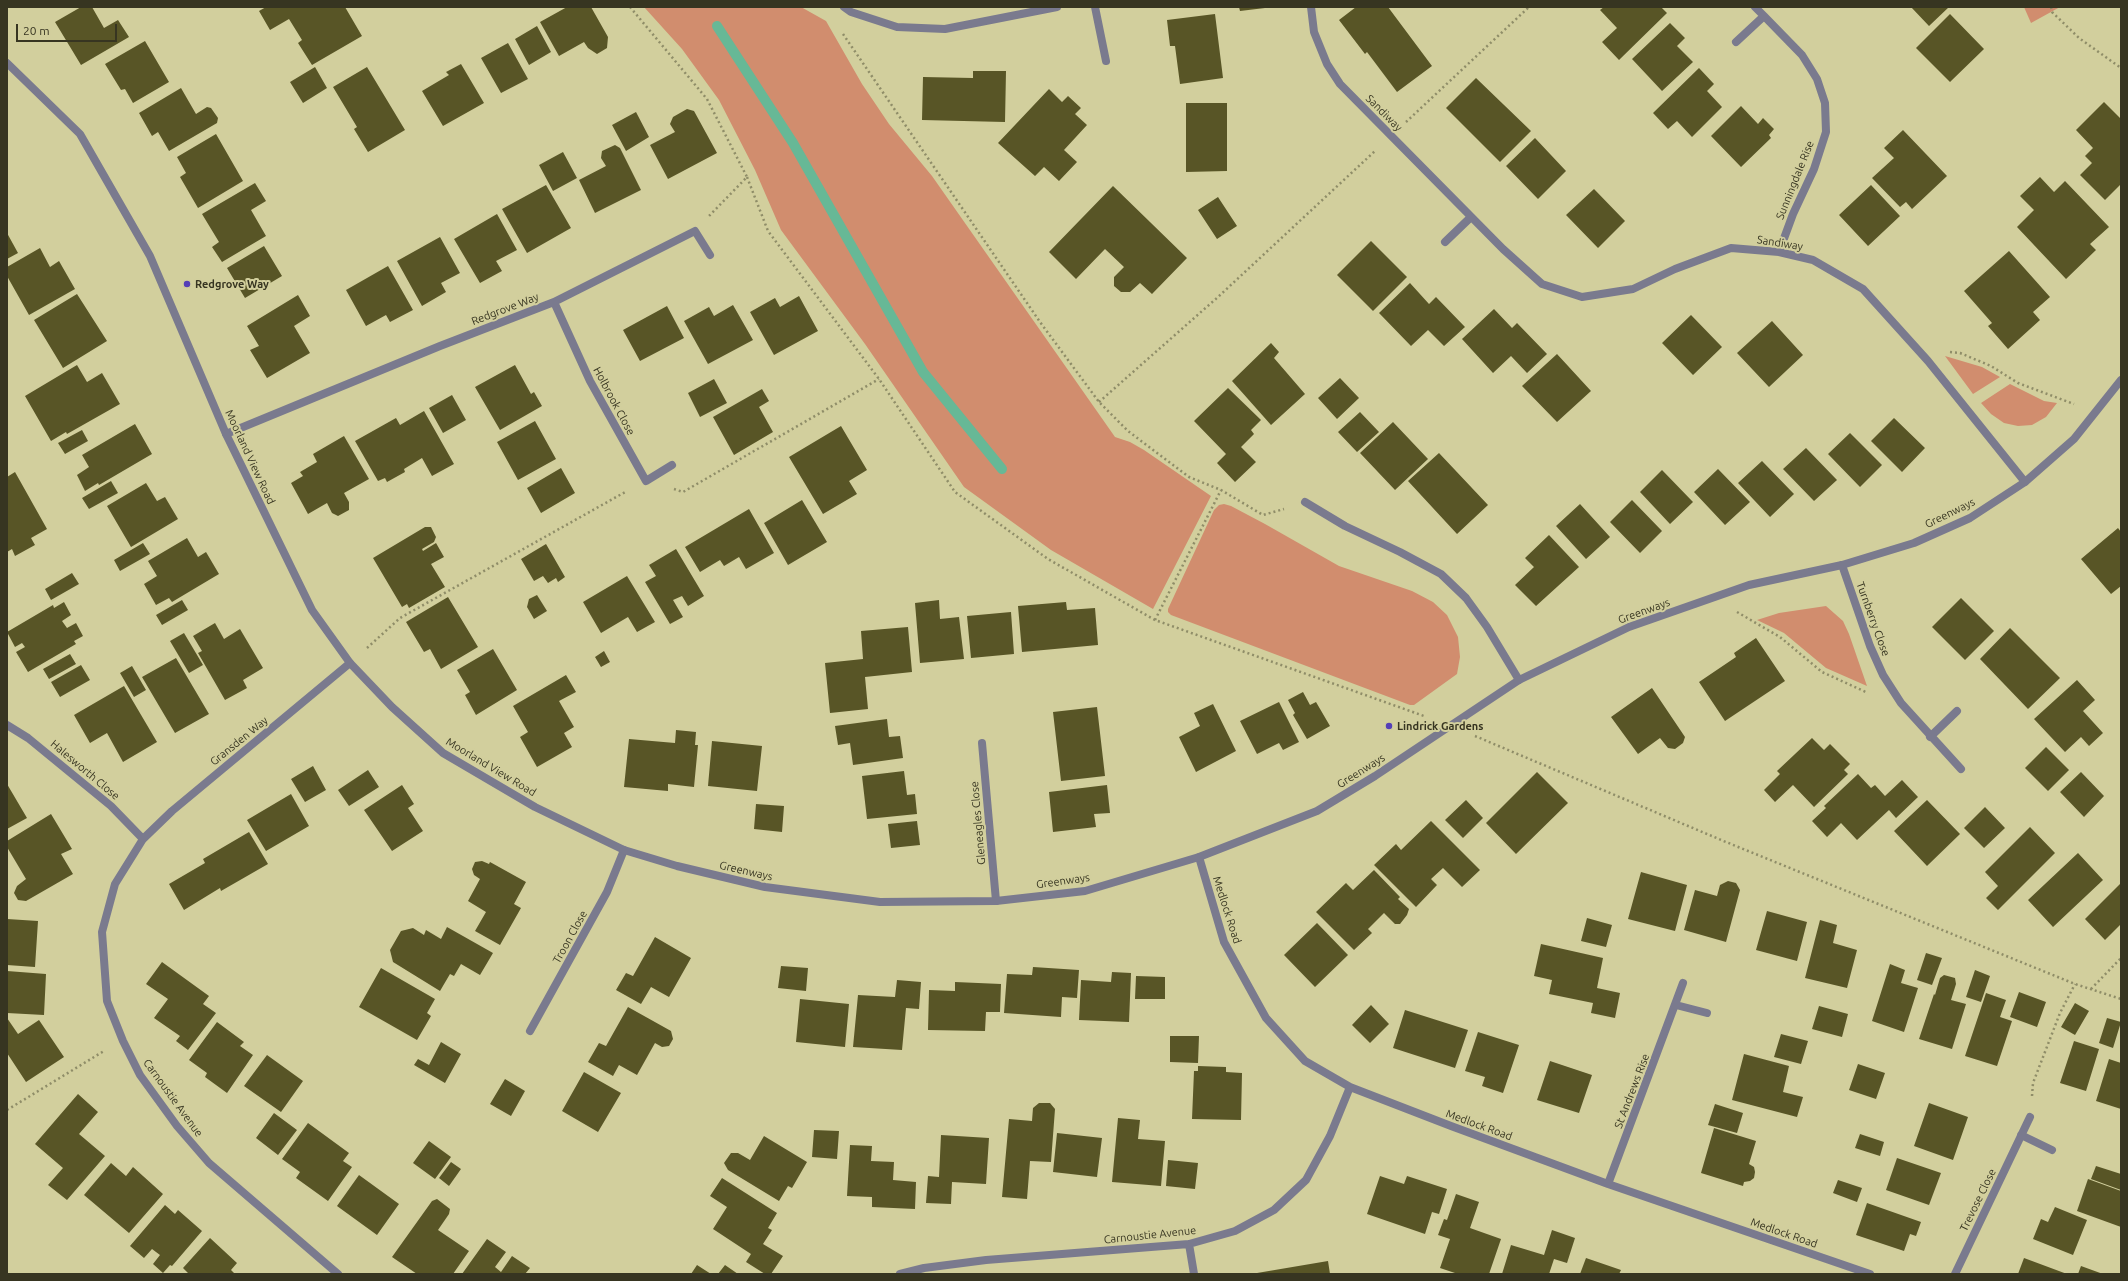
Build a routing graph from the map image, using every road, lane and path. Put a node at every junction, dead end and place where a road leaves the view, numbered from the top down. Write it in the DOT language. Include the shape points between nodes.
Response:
graph roads {
  1 [pos="630,7"];
  2 [pos="844,7"];
  3 [pos="1057,7"];
  4 [pos="1095,7"];
  5 [pos="1311,7"];
  6 [pos="1529,7"];
  7 [pos="1755,7"];
  8 [pos="2051,7"];
  9 [pos="1764,16"];
  10 [pos="842,33"];
  11 [pos="1736,42"];
  12 [pos="1106,61"];
  13 [pos="7,63"];
  14 [pos="2121,68"];
  15 [pos="1392,136"];
  16 [pos="747,177"];
  17 [pos="1471,216"];
  18 [pos="695,231"];
  19 [pos="1445,242"];
  20 [pos="1779,252"];
  21 [pos="710,255"];
  22 [pos="554,302"];
  23 [pos="1916,348"];
  24 [pos="879,379"];
  25 [pos="2121,380"];
  26 [pos="1099,402"];
  27 [pos="2097,411"];
  28 [pos="226,434"];
  29 [pos="672,465"];
  30 [pos="646,481"];
  31 [pos="2025,482"];
  32 [pos="1221,490"];
  33 [pos="1305,502"];
  34 [pos="1842,564"];
  35 [pos="1714,597"];
  36 [pos="1155,620"];
  37 [pos="350,663"];
  38 [pos="1519,680"];
  39 [pos="1901,703"];
  40 [pos="1956,711"];
  41 [pos="7,725"];
  42 [pos="1450,725"];
  43 [pos="1930,737"];
  44 [pos="982,743"];
  45 [pos="1961,769"];
  46 [pos="535,807"];
  47 [pos="144,839"];
  48 [pos="624,850"];
  49 [pos="1199,857"];
  50 [pos="996,901"];
  51 [pos="2121,958"];
  52 [pos="1683,983"];
  53 [pos="2075,984"];
  54 [pos="2091,989"];
  55 [pos="2121,1000"];
  56 [pos="1676,1005"];
  57 [pos="1707,1013"];
  58 [pos="530,1031"];
  59 [pos="123,1041"];
  60 [pos="1350,1087"];
  61 [pos="7,1110"];
  62 [pos="2030,1117"];
  63 [pos="2021,1135"];
  64 [pos="2052,1150"];
  65 [pos="1608,1184"];
  66 [pos="1189,1244"];
  67 [pos="337,1274"];
  68 [pos="900,1274"];
  69 [pos="1194,1274"];
  70 [pos="1870,1274"];
  71 [pos="1955,1274"];
  1 -- 16 [label="path" via="707,99"];
  2 -- 3 [label="street" via="897,27 945,29"];
  4 -- 12 [label="street"];
  5 -- 15 [label="street, Sandiway" via="1314,32 1327,64 1340,84"];
  6 -- 15 [label="path"];
  7 -- 9 [label="street, Sunningdale Rise"];
  8 -- 14 [label="path" via="2052,12 2080,38"];
  9 -- 11 [label="street"];
  9 -- 20 [label="street, Sunningdale Rise" via="1802,55 1817,79 1825,110 1826,132 1814,169"];
  10 -- 26 [label="path" via="1040,322"];
  13 -- 28 [label="street, Moorland View Road" via="80,134 150,256"];
  15 -- 17 [label="street, Sandiway"];
  15 -- 26 [label="path" via="1218,297"];
  16 -- 18 [label="path"];
  16 -- 24 [label="path" via="768,231"];
  17 -- 19 [label="street"];
  17 -- 20 [label="street, Sandiway" via="1542,284 1582,297 1633,289 1675,269 1732,248"];
  18 -- 21 [label="street"];
  18 -- 22 [label="street, Redgrove Way"];
  20 -- 23 [label="street, Sandiway" via="1813,260 1863,289"];
  22 -- 28 [label="street, Redgrove Way"];
  22 -- 30 [label="street, Holbrook Close" via="590,381"];
  23 -- 27 [label="path" via="1960,353 1991,366 2018,383"];
  23 -- 31 [label="street, Sandiway"];
  24 -- 30 [label="path" via="683,492"];
  24 -- 36 [label="path" via="955,492 1048,559"];
  25 -- 27 [label="street, Greenways"];
  26 -- 32 [label="path" via="1128,431 1189,477"];
  27 -- 31 [label="street, Greenways" via="2074,439"];
  28 -- 37 [label="street, Moorland View Road" via="312,610"];
  29 -- 30 [label="street"];
  30 -- 37 [label="path" via="400,618"];
  31 -- 34 [label="street, Greenways" via="1970,518 1914,543"];
  32 -- 33 [label="path" via="1262,515"];
  32 -- 36 [label="path"];
  33 -- 38 [label="street" via="1345,526 1441,574 1466,598"];
  34 -- 35 [label="street, Greenways" via="1749,585"];
  34 -- 39 [label="street, Turnberry Close" via="1870,646 1883,675"];
  35 -- 38 [label="street, Greenways" via="1629,627"];
  35 -- 39 [label="path" via="1780,638 1822,672 1862,691"];
  36 -- 42 [label="path"];
  37 -- 46 [label="street, Moorland View Road" via="392,707 443,753"];
  37 -- 47 [label="street, Gransden Way" via="172,811"];
  38 -- 42 [label="street, Greenways"];
  39 -- 43 [label="street, Turnberry Close"];
  40 -- 43 [label="street"];
  41 -- 47 [label="street, Halesworth Close" via="28,738 111,806"];
  42 -- 49 [label="street, Greenways" via="1375,776 1317,811"];
  42 -- 53 [label="path" via="1726,842"];
  43 -- 45 [label="street, Turnberry Close"];
  44 -- 50 [label="street, Gleneagles Close"];
  46 -- 48 [label="street, Greenways"];
  47 -- 59 [label="street, Carnoustie Avenue" via="115,884 102,932 107,1001"];
  48 -- 50 [label="street, Greenways" via="677,866 765,887 880,902"];
  48 -- 58 [label="street, Troon Close" via="607,892"];
  49 -- 50 [label="street, Greenways" via="1085,891"];
  49 -- 60 [label="street, Medlock Road" via="1224,942 1266,1018 1305,1061"];
  51 -- 54 [label="path"];
  52 -- 56 [label="street, St Andrews Rise"];
  53 -- 54 [label="path"];
  53 -- 62 [label="path" via="2060,1013 2033,1083"];
  54 -- 55 [label="path"];
  56 -- 57 [label="street"];
  56 -- 65 [label="street, St Andrews Rise"];
  59 -- 61 [label="path"];
  59 -- 67 [label="street, Carnoustie Avenue" via="140,1076 177,1126 209,1163"];
  60 -- 65 [label="street, Medlock Road"];
  60 -- 66 [label="street, Carnoustie Avenue" via="1330,1136 1306,1180 1267,1213 1235,1231"];
  62 -- 63 [label="street, Trevose Close"];
  63 -- 64 [label="street"];
  63 -- 71 [label="street, Trevose Close"];
  65 -- 70 [label="street, Medlock Road"];
  66 -- 68 [label="street, Carnoustie Avenue" via="986,1260 924,1268"];
  66 -- 69 [label="street"];
}
